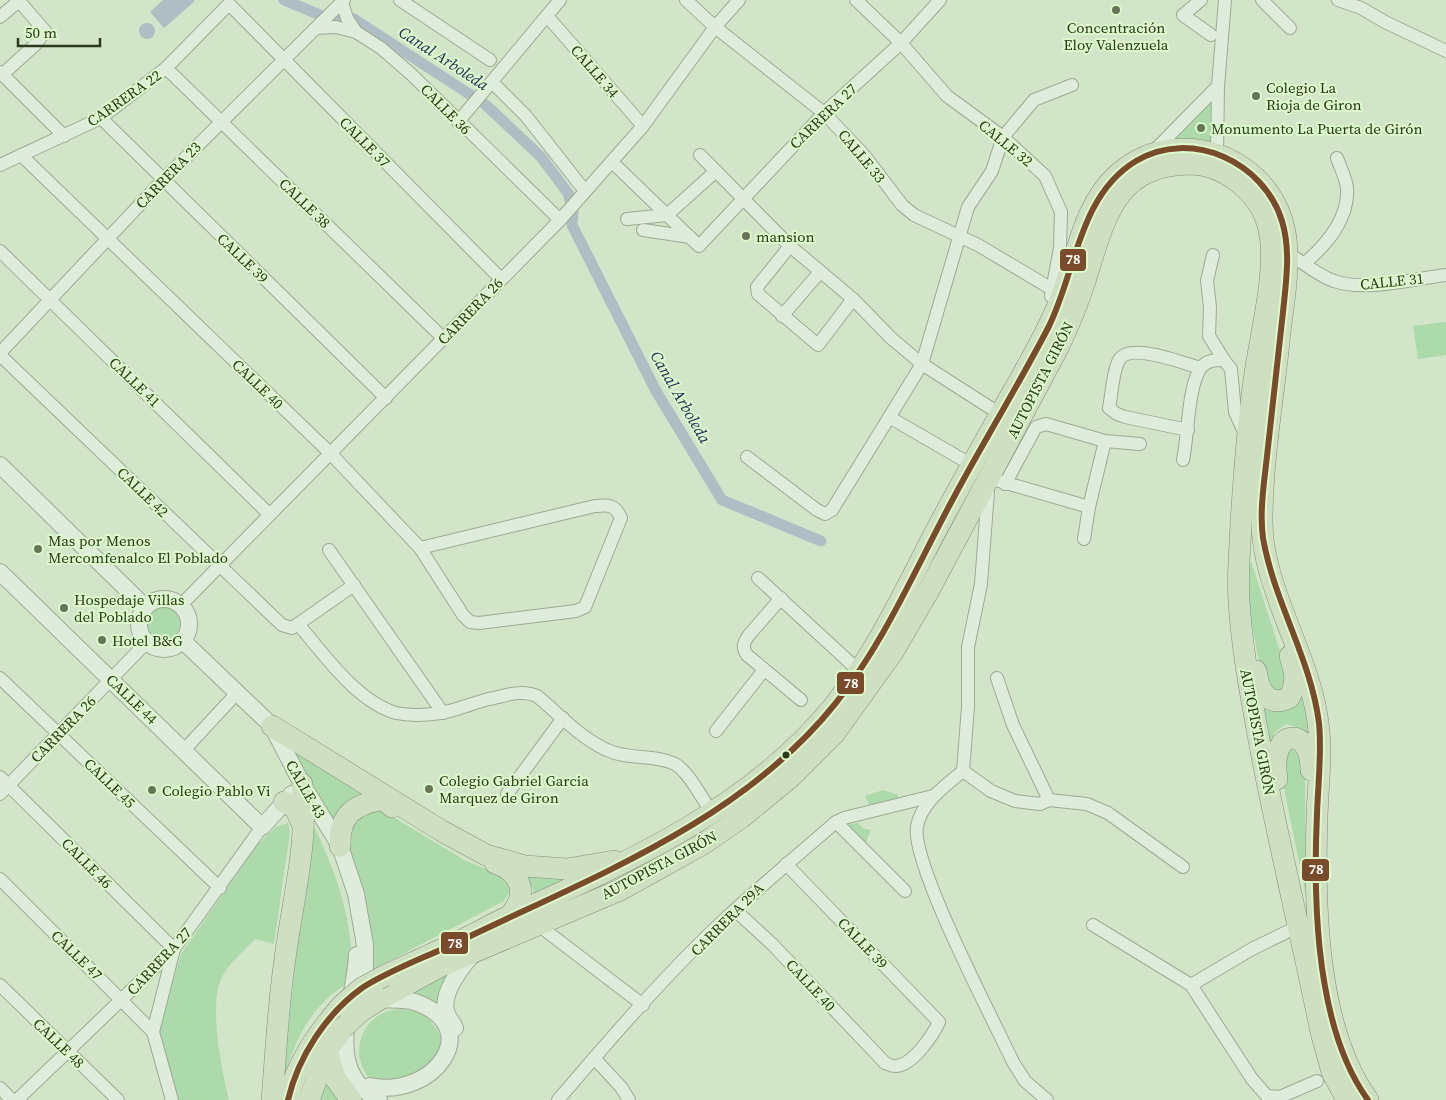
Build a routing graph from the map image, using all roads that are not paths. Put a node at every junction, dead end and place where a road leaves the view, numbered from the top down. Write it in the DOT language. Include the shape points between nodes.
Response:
graph roads {
  1 [pos="20,0"];
  2 [pos="400,0"];
  3 [pos="560,0"];
  4 [pos="686,0"];
  5 [pos="739,0"];
  6 [pos="856,0"];
  7 [pos="940,0"];
  8 [pos="1201,0"];
  9 [pos="1225,0"];
  10 [pos="1263,0"];
  11 [pos="1338,0"];
  12 [pos="343,1"];
  13 [pos="229,4"];
  14 [pos="547,16"];
  15 [pos="0,17"];
  16 [pos="715,27"];
  17 [pos="316,28"];
  18 [pos="1290,28"];
  19 [pos="356,32"];
  20 [pos="1211,35"];
  21 [pos="901,43"];
  22 [pos="1446,50"];
  23 [pos="283,60"];
  24 [pos="490,60"];
  25 [pos="166,68"];
  26 [pos="2,72"];
  27 [pos="491,82"];
  28 [pos="1072,85"];
  29 [pos="1218,86"];
  30 [pos="824,113"];
  31 [pos="101,118"];
  32 [pos="460,120"];
  33 [pos="221,122"];
  34 [pos="643,126"];
  35 [pos="64,136"];
  36 [pos="1003,137"];
  37 [pos="1153,153"];
  38 [pos="700,154"];
  39 [pos="1217,154"];
  40 [pos="22,155"];
  41 [pos="1337,158"];
  42 [pos="612,162"];
  43 [pos="0,165"];
  44 [pos="716,171"];
  45 [pos="163,180"];
  46 [pos="585,190"];
  47 [pos="744,198"];
  48 [pos="667,214"];
  49 [pos="627,219"];
  50 [pos="560,220"];
  51 [pos="643,230"];
  52 [pos="960,236"];
  53 [pos="108,239"];
  54 [pos="694,241"];
  55 [pos="790,246"];
  56 [pos="0,251"];
  57 [pos="1213,255"];
  58 [pos="1296,258"];
  59 [pos="820,272"];
  60 [pos="1446,275"];
  61 [pos="501,279"];
  62 [pos="1052,290"];
  63 [pos="853,299"];
  64 [pos="51,301"];
  65 [pos="782,316"];
  66 [pos="1048,328"];
  67 [pos="443,338"];
  68 [pos="0,354"];
  69 [pos="1224,360"];
  70 [pos="922,364"];
  71 [pos="1200,368"];
  72 [pos="386,398"];
  73 [pos="1000,414"];
  74 [pos="889,417"];
  75 [pos="1188,430"];
  76 [pos="1246,436"];
  77 [pos="1105,441"];
  78 [pos="1140,444"];
  79 [pos="330,454"];
  80 [pos="747,457"];
  81 [pos="1183,460"];
  82 [pos="0,465"];
  83 [pos="972,465"];
  84 [pos="997,481"];
  85 [pos="1089,507"];
  86 [pos="269,514"];
  87 [pos="1262,532"];
  88 [pos="1084,539"];
  89 [pos="420,548"];
  90 [pos="329,550"];
  91 [pos="219,566"];
  92 [pos="0,572"];
  93 [pos="758,578"];
  94 [pos="354,585"];
  95 [pos="781,598"];
  96 [pos="1239,601"];
  97 [pos="181,605"];
  98 [pos="145,606"];
  99 [pos="293,626"];
  100 [pos="183,641"];
  101 [pos="147,642"];
  102 [pos="764,670"];
  103 [pos="859,671"];
  104 [pos="0,678"];
  105 [pos="998,678"];
  106 [pos="111,679"];
  107 [pos="238,694"];
  108 [pos="801,700"];
  109 [pos="443,713"];
  110 [pos="563,718"];
  111 [pos="272,726"];
  112 [pos="716,731"];
  113 [pos="58,734"];
  114 [pos="185,750"];
  115 [pos="963,771"];
  116 [pos="3,786"];
  117 [pos="508,794"];
  118 [pos="933,796"];
  119 [pos="297,797"];
  120 [pos="1050,800"];
  121 [pos="712,814"];
  122 [pos="836,822"];
  123 [pos="262,827"];
  124 [pos="340,846"];
  125 [pos="649,848"];
  126 [pos="786,864"];
  127 [pos="1183,867"];
  128 [pos="0,880"];
  129 [pos="1316,882"];
  130 [pos="220,888"];
  131 [pos="905,891"];
  132 [pos="1292,897"];
  133 [pos="735,910"];
  134 [pos="509,916"];
  135 [pos="537,924"];
  136 [pos="1093,925"];
  137 [pos="1299,926"];
  138 [pos="174,949"];
  139 [pos="477,950"];
  140 [pos="375,973"];
  141 [pos="0,985"];
  142 [pos="1191,985"];
  143 [pos="380,999"];
  144 [pos="122,1000"];
  145 [pos="643,1005"];
  146 [pos="350,1029"];
  147 [pos="154,1032"];
  148 [pos="327,1051"];
  149 [pos="68,1052"];
  150 [pos="594,1058"];
  151 [pos="885,1063"];
  152 [pos="454,1070"];
  153 [pos="1317,1081"];
  154 [pos="0,1088"];
  155 [pos="12,1100"];
  156 [pos="18,1100"];
  157 [pos="118,1100"];
  158 [pos="172,1100"];
  159 [pos="272,1100"];
  160 [pos="288,1100"];
  161 [pos="309,1100"];
  162 [pos="351,1100"];
  163 [pos="379,1100"];
  164 [pos="558,1100"];
  165 [pos="629,1100"];
  166 [pos="1047,1100"];
  167 [pos="1347,1100"];
  168 [pos="1368,1100"];
  1 -- 15 [label="street"];
  1 -- 26 [label="street" via="43,28 44,36"];
  2 -- 24 [label="street"];
  3 -- 14 [label="street"];
  4 -- 16 [label="street, CALLE 33"];
  5 -- 16 [label="street, CARRERA 26"];
  6 -- 21 [label="street, CALLE 32"];
  7 -- 21 [label="street, CARRERA 27"];
  8 -- 20 [label="street" via="1183,15"];
  9 -- 29 [label="street"];
  10 -- 18 [label="street"];
  11 -- 22 [label="street"];
  12 -- 17 [label="street, CARRERA 23"];
  12 -- 19 [label="street, CARRERA 23" via="347,18"];
  13 -- 23 [label="street, CALLE 37"];
  13 -- 25 [label="street, CARRERA 22"];
  14 -- 27 [label="street"];
  14 -- 34 [label="street, CALLE 34"];
  16 -- 30 [label="street, CALLE 33"];
  16 -- 34 [label="street, CARRERA 26"];
  17 -- 19 [label="street, CALLE 36" via="336,27"];
  17 -- 23 [label="street, CARRERA 23"];
  19 -- 32 [label="street, CALLE 36" via="394,58"];
  21 -- 30 [label="street, CARRERA 27"];
  21 -- 36 [label="street, CALLE 32" via="947,96"];
  23 -- 33 [label="street, CARRERA 23"];
  23 -- 61 [label="street, CALLE 37"];
  25 -- 31 [label="street, CARRERA 22"];
  25 -- 33 [label="street, CALLE 38"];
  26 -- 35 [label="street"];
  27 -- 32 [label="street"];
  27 -- 46 [label="street" via="526,116"];
  28 -- 36 [label="street" via="1034,100"];
  29 -- 37 [label="street"];
  29 -- 39 [label="street"];
  30 -- 47 [label="street, CARRERA 27"];
  30 -- 52 [label="street, CALLE 33" via="864,155 902,205 926,221"];
  31 -- 35 [label="street, CARRERA 22"];
  31 -- 45 [label="street, CALLE 39"];
  32 -- 50 [label="street, CALLE 36"];
  33 -- 45 [label="street, CARRERA 23"];
  33 -- 67 [label="street, CALLE 38"];
  34 -- 42 [label="street, CARRERA 26"];
  35 -- 40 [label="street, CARRERA 22"];
  36 -- 52 [label="street" via="992,171 968,207"];
  36 -- 62 [label="street, CALLE 32" via="1045,176 1060,212 1060,248"];
  37 -- 39 [label="highway, AUTOPISTA GIRÓN" via="1200,149"];
  37 -- 66 [label="highway, AUTOPISTA GIRÓN" via="1118,174 1096,201"];
  38 -- 44 [label="street"];
  39 -- 58 [label="highway, AUTOPISTA GIRÓN" via="1245,169 1271,196"];
  40 -- 43 [label="street, CARRERA 22"];
  40 -- 53 [label="street, CALLE 40"];
  41 -- 58 [label="street" via="1347,187 1344,210 1336,231"];
  42 -- 46 [label="street, CARRERA 26"];
  42 -- 48 [label="street"];
  44 -- 47 [label="street"];
  44 -- 48 [label="street"];
  45 -- 53 [label="street, CARRERA 23"];
  45 -- 72 [label="street, CALLE 39"];
  46 -- 50 [label="street, CARRERA 26"];
  47 -- 54 [label="street, CARRERA 27" via="709,236"];
  47 -- 55 [label="street"];
  48 -- 49 [label="street"];
  48 -- 54 [label="street"];
  50 -- 61 [label="street, CARRERA 26"];
  51 -- 54 [label="street"];
  52 -- 62 [label="street, CALLE 33"];
  52 -- 70 [label="street"];
  53 -- 64 [label="street, CARRERA 23"];
  53 -- 79 [label="street, CALLE 40"];
  55 -- 59 [label="street"];
  55 -- 65 [label="street" via="757,287 758,294"];
  56 -- 64 [label="street, CALLE 41"];
  57 -- 69 [label="street" via="1207,281 1209,336"];
  58 -- 60 [label="street, CALLE 31" via="1332,281 1346,284"];
  58 -- 87 [label="highway, AUTOPISTA GIRÓN" via="1286,279"];
  59 -- 63 [label="street"];
  59 -- 65 [label="street"];
  61 -- 67 [label="street, CARRERA 26"];
  62 -- 66 [label="street, CALLE 32"];
  63 -- 65 [label="street" via="818,344"];
  63 -- 70 [label="street"];
  64 -- 68 [label="street, CARRERA 23"];
  64 -- 86 [label="street, CALLE 41"];
  66 -- 73 [label="highway, AUTOPISTA GIRÓN"];
  67 -- 72 [label="street, CARRERA 26"];
  68 -- 91 [label="street, CALLE 42"];
  69 -- 71 [label="street" via="1212,360"];
  69 -- 76 [label="street" via="1231,369 1235,412"];
  70 -- 73 [label="street"];
  70 -- 74 [label="street"];
  71 -- 75 [label="street" via="1193,386"];
  71 -- 75 [label="street" via="1135,352 1118,361 1109,408 1125,417"];
  72 -- 79 [label="street, CARRERA 26"];
  73 -- 83 [label="highway, AUTOPISTA GIRÓN"];
  74 -- 80 [label="street" via="829,513 817,510"];
  74 -- 83 [label="street"];
  75 -- 81 [label="street"];
  76 -- 84 [label="highway, AUTOPISTA GIRÓN" via="1270,273 1268,223 1252,195 1221,172 1198,164 1162,167 1134,180 1109,208 1075,312"];
  76 -- 96 [label="highway, AUTOPISTA GIRÓN"];
  77 -- 78 [label="street"];
  77 -- 84 [label="street" via="1046,424 1036,427"];
  77 -- 85 [label="street"];
  79 -- 86 [label="street, CARRERA 26"];
  79 -- 89 [label="street, CALLE 40"];
  82 -- 98 [label="street"];
  83 -- 103 [label="highway, AUTOPISTA GIRÓN"];
  84 -- 85 [label="street"];
  84 -- 115 [label="street" via="968,646"];
  84 -- 135 [label="highway, AUTOPISTA GIRÓN" via="893,652 834,734 799,770 742,818 703,844 620,890"];
  85 -- 88 [label="street"];
  86 -- 91 [label="street, CARRERA 26"];
  87 -- 96 [label="highway" via="1259,559 1295,674 1294,690 1289,698 1282,701 1267,698 1258,684 1247,619"];
  87 -- 129 [label="highway, AUTOPISTA GIRÓN" via="1270,571 1312,691 1319,722"];
  89 -- 89 [label="street, CALLE 40" via="594,506 610,505 618,510 621,518 585,607 576,611 470,622 462,615"];
  90 -- 94 [label="street"];
  91 -- 97 [label="street, CARRERA 26"];
  91 -- 99 [label="street, CALLE 42"];
  92 -- 106 [label="street, CALLE 44"];
  93 -- 95 [label="street"];
  94 -- 99 [label="street"];
  94 -- 109 [label="street"];
  95 -- 102 [label="street" via="744,642 743,650"];
  95 -- 103 [label="street"];
  96 -- 132 [label="highway, AUTOPISTA GIRÓN" via="1243,653"];
  97 -- 98 [label="street" via="162,598"];
  97 -- 100 [label="street" via="189,623"];
  98 -- 101 [label="street" via="138,625"];
  99 -- 109 [label="street, CALLE 42" via="347,682 374,702 396,712 417,715"];
  100 -- 101 [label="street" via="165,649"];
  100 -- 107 [label="street, CALLE 43"];
  101 -- 106 [label="street, CARRERA 26"];
  102 -- 108 [label="street"];
  102 -- 112 [label="street"];
  103 -- 121 [label="highway, AUTOPISTA GIRÓN" via="834,706 793,750"];
  104 -- 113 [label="street, CALLE 45"];
  105 -- 120 [label="street" via="1013,726"];
  106 -- 113 [label="street, CARRERA 26"];
  106 -- 114 [label="street, CALLE 44"];
  107 -- 111 [label="street, CALLE 43"];
  107 -- 114 [label="street"];
  109 -- 110 [label="street, CALLE 42" via="483,700 529,692"];
  110 -- 117 [label="street"];
  110 -- 121 [label="street" via="586,738 607,750 676,765"];
  111 -- 119 [label="street, CALLE 43"];
  111 -- 125 [label="highway" via="442,832 470,848 504,860 525,866 568,869 610,862"];
  113 -- 116 [label="street, CARRERA 26"];
  113 -- 130 [label="street, CALLE 45"];
  114 -- 123 [label="street, CALLE 44"];
  115 -- 118 [label="street"];
  115 -- 120 [label="street" via="1015,801 1040,804"];
  116 -- 138 [label="street, CALLE 46"];
  118 -- 122 [label="street, CARRERA 29A"];
  118 -- 166 [label="street" via="916,828 919,852 936,899 1013,1062 1025,1081"];
  119 -- 123 [label="street, CARRERA 27"];
  119 -- 124 [label="street, CALLE 43"];
  119 -- 159 [label="highway" via="303,826 284,961"];
  119 -- 163 [label="street, CALLE 43" via="329,837 340,863 355,919 356,976 346,1036 346,1062 359,1086"];
  120 -- 127 [label="street" via="1088,804 1108,813"];
  121 -- 125 [label="highway, AUTOPISTA GIRÓN"];
  122 -- 126 [label="street, CARRERA 29A"];
  122 -- 131 [label="street"];
  123 -- 130 [label="street, CARRERA 27"];
  124 -- 134 [label="highway" via="339,832 354,808 383,799 446,843 507,867 519,882 520,900"];
  124 -- 140 [label="street, CALLE 43" via="352,878"];
  125 -- 134 [label="highway, AUTOPISTA GIRÓN" via="588,881"];
  126 -- 133 [label="street, CARRERA 29A"];
  126 -- 151 [label="street, CALLE 39" via="939,1022 934,1033 906,1063 895,1067"];
  128 -- 144 [label="street, CALLE 47"];
  129 -- 132 [label="highway" via="1310,860 1310,754 1304,743 1288,738 1277,750 1274,764 1293,868"];
  129 -- 168 [label="highway" via="1320,954 1334,1024 1348,1066"];
  130 -- 138 [label="street, CARRERA 27"];
  132 -- 137 [label="highway"];
  133 -- 145 [label="street, CARRERA 29A"];
  133 -- 151 [label="street, CALLE 40" via="773,945"];
  134 -- 140 [label="highway, AUTOPISTA GIRÓN"];
  135 -- 139 [label="highway, AUTOPISTA GIRÓN"];
  135 -- 145 [label="street"];
  136 -- 142 [label="street"];
  137 -- 142 [label="street"];
  137 -- 167 [label="highway" via="1332,1072"];
  138 -- 144 [label="street, CARRERA 27"];
  138 -- 147 [label="street"];
  139 -- 143 [label="highway, AUTOPISTA GIRÓN"];
  139 -- 152 [label="street" via="459,970 448,995 446,1013 458,1037 459,1050"];
  140 -- 160 [label="highway, AUTOPISTA GIRÓN, bridge" via="342,1005 310,1047"];
  141 -- 149 [label="street, CALLE 48"];
  142 -- 153 [label="street" via="1266,1096 1280,1097"];
  143 -- 146 [label="highway, AUTOPISTA GIRÓN, bridge" via="360,1012"];
  143 -- 146 [label="street" via="413,1001 439,1018 447,1032 450,1047 448,1063 441,1077 416,1095 400,1098 378,1091 360,1075 354,1061"];
  144 -- 147 [label="street, CALLE 47"];
  144 -- 149 [label="street, CARRERA 27"];
  145 -- 150 [label="street, CARRERA 29A"];
  146 -- 148 [label="highway, AUTOPISTA GIRÓN"];
  147 -- 158 [label="street"];
  148 -- 161 [label="highway, AUTOPISTA GIRÓN"];
  148 -- 162 [label="highway" via="335,1078"];
  149 -- 156 [label="street, CARRERA 27"];
  149 -- 157 [label="street, CALLE 48"];
  150 -- 164 [label="street, CARRERA 29A"];
  150 -- 165 [label="street"];
  154 -- 155 [label="street"];
}
